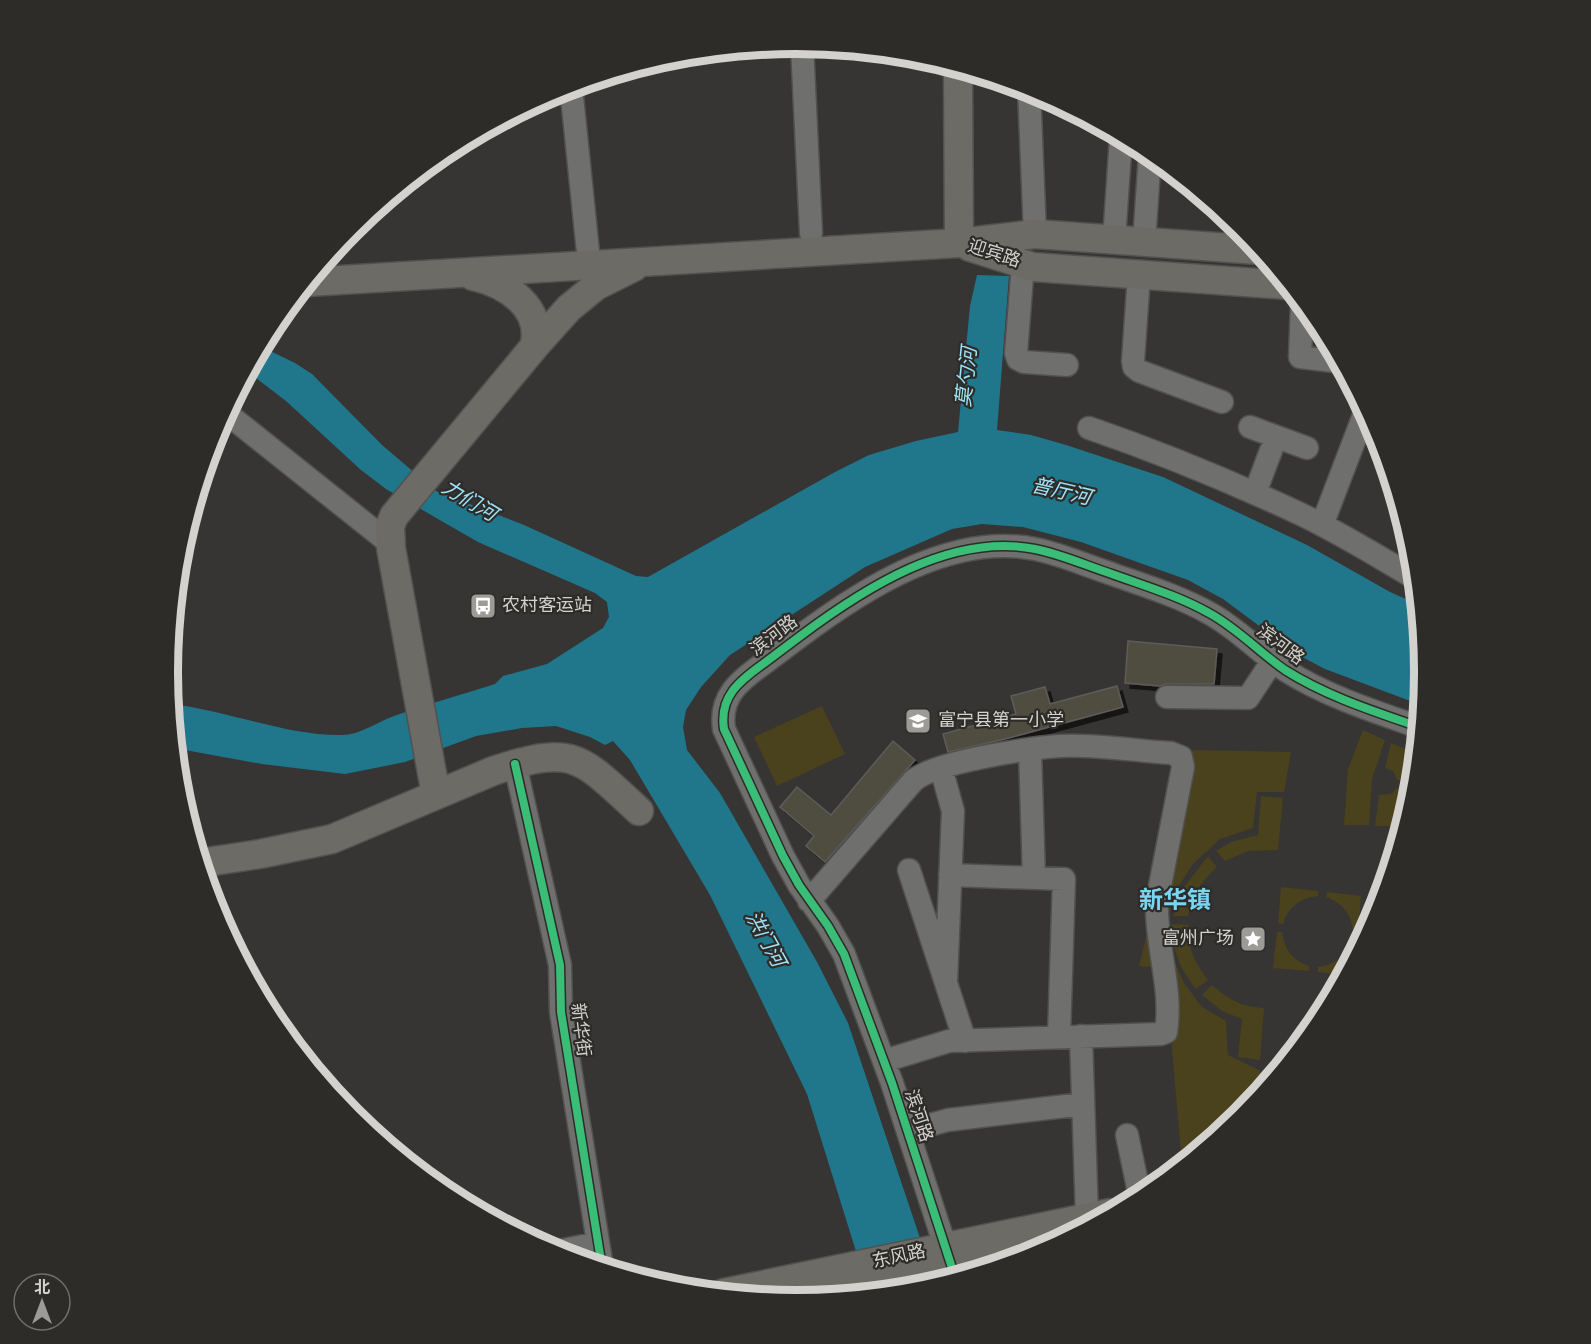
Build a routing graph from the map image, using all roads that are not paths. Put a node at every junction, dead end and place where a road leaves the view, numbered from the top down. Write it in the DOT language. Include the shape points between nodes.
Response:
graph roads {
  1 [pos="802,54"];
  2 [pos="958,76"];
  3 [pos="571,96"];
  4 [pos="1029,100"];
  5 [pos="1120,146"];
  6 [pos="1149,165"];
  7 [pos="811,233"];
  8 [pos="1035,234"];
  9 [pos="1114,240"];
  10 [pos="1144,242"];
  11 [pos="959,243"];
  12 [pos="1245,249"];
  13 [pos="579,259"];
  14 [pos="650,261"];
  15 [pos="1023,264"];
  16 [pos="530,268"];
  17 [pos="453,273"];
  18 [pos="1139,274"];
  19 [pos="317,281"];
  20 [pos="1276,284"];
  21 [pos="581,297"];
  22 [pos="527,308"];
  23 [pos="1301,318"];
  24 [pos="558,320"];
  25 [pos="534,347"];
  26 [pos="1329,360"];
  27 [pos="1067,365"];
  28 [pos="1222,402"];
  29 [pos="233,418"];
  30 [pos="1361,424"];
  31 [pos="1250,427"];
  32 [pos="1089,428"];
  33 [pos="1276,437"];
  34 [pos="1307,448"];
  35 [pos="1255,494"];
  36 [pos="1322,525"];
  37 [pos="387,541"];
  38 [pos="1405,572"];
  39 [pos="1272,660"];
  40 [pos="1167,697"];
  41 [pos="1411,724"];
  42 [pos="1030,750"];
  43 [pos="515,764"];
  44 [pos="941,768"];
  45 [pos="436,795"];
  46 [pos="639,811"];
  47 [pos="207,862"];
  48 [pos="909,870"];
  49 [pos="950,875"];
  50 [pos="1034,878"];
  51 [pos="809,901"];
  52 [pos="946,982"];
  53 [pos="1070,1037"];
  54 [pos="965,1041"];
  55 [pos="884,1061"];
  56 [pos="1083,1104"];
  57 [pos="908,1131"];
  58 [pos="1127,1135"];
  59 [pos="1138,1187"];
  60 [pos="1098,1210"];
  61 [pos="1069,1226"];
  62 [pos="598,1243"];
  63 [pos="573,1248"];
  64 [pos="601,1258"];
  65 [pos="982,1261"];
  66 [pos="951,1265"];
  67 [pos="850,1285"];
  68 [pos="778,1290"];
  1 -- 7 [label="street"];
  2 -- 11 [label="main road"];
  3 -- 13 [label="street"];
  4 -- 8 [label="street"];
  5 -- 9 [label="street"];
  6 -- 10 [label="street"];
  8 -- 9 [label="main road, 迎宾路"];
  8 -- 11 [label="main road, 迎宾路"];
  9 -- 10 [label="main road, 迎宾路"];
  10 -- 12 [label="main road, 迎宾路"];
  11 -- 14 [label="main road"];
  11 -- 15 [label="main road, 迎宾路"];
  13 -- 14 [label="main road"];
  13 -- 16 [label="main road"];
  13 -- 21 [label="main road"];
  14 -- 21 [label="main road"];
  15 -- 18 [label="main road, 迎宾路"];
  15 -- 27 [label="street" via="1018,359"];
  16 -- 17 [label="main road"];
  16 -- 22 [label="main road" via="521,292"];
  17 -- 19 [label="main road"];
  17 -- 22 [label="main road" via="497,283"];
  18 -- 20 [label="main road, 迎宾路"];
  18 -- 28 [label="street" via="1134,367"];
  21 -- 24 [label="main road"];
  22 -- 24 [label="main road" via="540,318"];
  22 -- 25 [label="main road" via="536,327"];
  23 -- 26 [label="street" via="1300,357"];
  24 -- 25 [label="main road"];
  25 -- 45 [label="main road" via="400,506 390,526"];
  29 -- 37 [label="street"];
  30 -- 36 [label="street"];
  31 -- 33 [label="street"];
  32 -- 35 [label="street"];
  33 -- 34 [label="street"];
  33 -- 35 [label="street"];
  35 -- 36 [label="street"];
  36 -- 38 [label="street"];
  39 -- 40 [label="street" via="1248,698"];
  39 -- 41 [label="street, 滨河路" via="1334,695"];
  39 -- 51 [label="street, 滨河路" via="1226,623 1186,601 1034,549 972,549 928,562 873,586 741,680 724,706 724,729 783,856"];
  42 -- 44 [label="street"];
  42 -- 50 [label="street"];
  42 -- 53 [label="street" via="1061,746 1160,752 1176,754 1183,762 1157,901 1156,923 1165,964 1166,1032"];
  43 -- 45 [label="main road"];
  43 -- 46 [label="main road" via="551,756 575,759 602,776"];
  43 -- 62 [label="street, 新华街" via="560,965 561,1012"];
  44 -- 49 [label="street" via="953,806"];
  44 -- 51 [label="street" via="913,781"];
  45 -- 47 [label="main road" via="332,839"];
  48 -- 52 [label="street"];
  49 -- 50 [label="street"];
  49 -- 52 [label="street"];
  50 -- 53 [label="street" via="1064,879"];
  51 -- 55 [label="street, 滨河路" via="844,954"];
  52 -- 54 [label="street"];
  53 -- 54 [label="street"];
  53 -- 56 [label="street"];
  54 -- 55 [label="street" via="941,1042"];
  55 -- 57 [label="street, 滨河路"];
  56 -- 57 [label="street" via="948,1120"];
  56 -- 60 [label="street"];
  57 -- 66 [label="street, 滨河路"];
  58 -- 59 [label="street"];
  61 -- 66 [label="main road, 东风路"];
  62 -- 63 [label="street"];
  62 -- 64 [label="street, 新华街"];
  65 -- 66 [label="main road, 东风路"];
  66 -- 67 [label="main road, 东风路"];
  67 -- 68 [label="main road, 东风路"];
}
